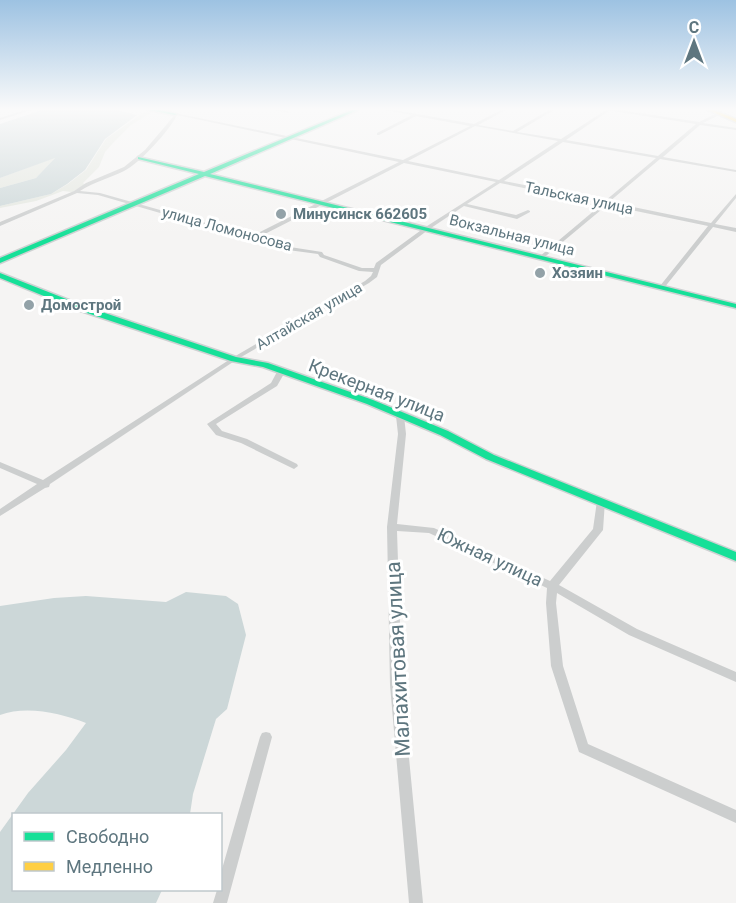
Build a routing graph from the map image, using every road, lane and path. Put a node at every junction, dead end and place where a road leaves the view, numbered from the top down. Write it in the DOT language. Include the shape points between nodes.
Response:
graph roads {
  1 [pos="145,152"];
  2 [pos="257,152"];
  3 [pos="360,152"];
  4 [pos="421,152"];
  5 [pos="543,152"];
  6 [pos="628,152"];
  7 [pos="667,152"];
  8 [pos="140,158"];
  9 [pos="660,158"];
  10 [pos="404,161"];
  11 [pos="736,171"];
  12 [pos="204,175"];
  13 [pos="499,181"];
  14 [pos="76,192"];
  15 [pos="736,195"];
  16 [pos="320,203"];
  17 [pos="135,204"];
  18 [pos="606,204"];
  19 [pos="464,205"];
  20 [pos="528,212"];
  21 [pos="0,224"];
  22 [pos="713,225"];
  23 [pos="426,229"];
  24 [pos="736,230"];
  25 [pos="253,238"];
  26 [pos="542,258"];
  27 [pos="0,261"];
  28 [pos="376,270"];
  29 [pos="0,275"];
  30 [pos="662,287"];
  31 [pos="736,306"];
  32 [pos="234,359"];
  33 [pos="281,372"];
  34 [pos="400,416"];
  35 [pos="0,465"];
  36 [pos="294,466"];
  37 [pos="46,485"];
  38 [pos="600,501"];
  39 [pos="0,513"];
  40 [pos="392,527"];
  41 [pos="736,557"];
  42 [pos="552,586"];
  43 [pos="736,677"];
  44 [pos="266,737"];
  45 [pos="736,817"];
  46 [pos="220,903"];
  47 [pos="416,903"];
  1 -- 8 [label="street"];
  2 -- 12 [label="street"];
  3 -- 10 [label="street, Тальская улица"];
  4 -- 10 [label="street"];
  5 -- 13 [label="street, Алтайская улица"];
  6 -- 9 [label="street"];
  7 -- 9 [label="street"];
  8 -- 12 [label="street, Вокзальная улица"];
  8 -- 14 [label="street"];
  9 -- 11 [label="street"];
  9 -- 18 [label="street"];
  10 -- 13 [label="street, Тальская улица"];
  10 -- 16 [label="street"];
  12 -- 16 [label="street, Вокзальная улица"];
  12 -- 17 [label="street"];
  13 -- 18 [label="street, Тальская улица"];
  13 -- 19 [label="street, Алтайская улица"];
  14 -- 17 [label="street, улица Ломоносова"];
  14 -- 21 [label="street"];
  15 -- 22 [label="street"];
  16 -- 23 [label="street, Вокзальная улица"];
  16 -- 25 [label="street"];
  17 -- 25 [label="street, улица Ломоносова"];
  17 -- 27 [label="street"];
  18 -- 22 [label="street, Тальская улица"];
  18 -- 26 [label="street"];
  19 -- 20 [label="street" via="517,217"];
  19 -- 23 [label="street, Алтайская улица"];
  22 -- 24 [label="street, Тальская улица"];
  22 -- 30 [label="street"];
  23 -- 26 [label="street, Вокзальная улица"];
  23 -- 28 [label="street, Алтайская улица" via="378,264"];
  25 -- 28 [label="street, улица Ломоносова" via="320,253 361,270"];
  26 -- 30 [label="street, Вокзальная улица"];
  28 -- 32 [label="street, Алтайская улица" via="374,277 345,297"];
  29 -- 32 [label="street, Крекерная улица" via="81,308"];
  30 -- 31 [label="street, Вокзальная улица"];
  32 -- 33 [label="street, Крекерная улица" via="251,360"];
  32 -- 37 [label="street, Алтайская улица"];
  33 -- 34 [label="street, Крекерная улица"];
  33 -- 36 [label="street" via="274,384 211,424 219,433"];
  34 -- 38 [label="street, Крекерная улица"];
  34 -- 40 [label="street, Малахитовая улица" via="402,434"];
  35 -- 37 [label="street"];
  37 -- 39 [label="street, Алтайская улица"];
  38 -- 41 [label="street, Крекерная улица"];
  38 -- 42 [label="street" via="598,530"];
  40 -- 42 [label="street, Южная улица" via="431,530"];
  40 -- 47 [label="street, Малахитовая улица" via="396,685"];
  42 -- 43 [label="street, Южная улица" via="633,632"];
  42 -- 45 [label="street" via="550,603 557,666 583,748"];
  44 -- 46 [label="street"];
}
